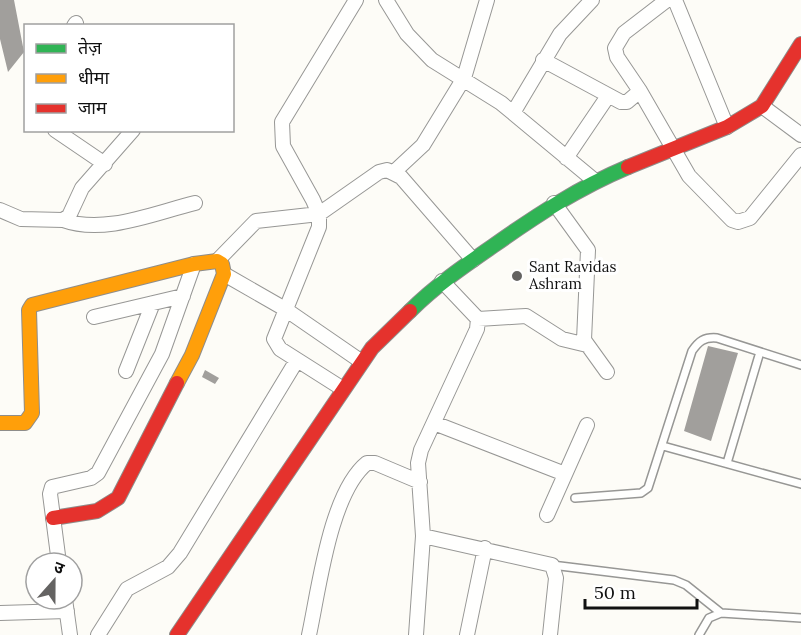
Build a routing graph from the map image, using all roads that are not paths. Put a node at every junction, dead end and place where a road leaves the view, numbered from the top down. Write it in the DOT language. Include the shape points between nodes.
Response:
graph roads {
  1 [pos="356,0"];
  2 [pos="386,0"];
  3 [pos="487,0"];
  4 [pos="592,0"];
  5 [pos="668,0"];
  6 [pos="675,0"];
  7 [pos="801,44"];
  8 [pos="543,60"];
  9 [pos="464,78"];
  10 [pos="640,91"];
  11 [pos="608,96"];
  12 [pos="762,106"];
  13 [pos="513,113"];
  14 [pos="727,127"];
  15 [pos="58,132"];
  16 [pos="131,132"];
  17 [pos="801,135"];
  18 [pos="672,149"];
  19 [pos="801,155"];
  20 [pos="566,158"];
  21 [pos="105,164"];
  22 [pos="393,172"];
  23 [pos="595,181"];
  24 [pos="195,203"];
  25 [pos="554,203"];
  26 [pos="0,210"];
  27 [pos="318,214"];
  28 [pos="63,220"];
  29 [pos="473,260"];
  30 [pos="218,261"];
  31 [pos="194,264"];
  32 [pos="224,274"];
  33 [pos="442,281"];
  34 [pos="183,296"];
  35 [pos="153,303"];
  36 [pos="285,309"];
  37 [pos="94,317"];
  38 [pos="478,319"];
  39 [pos="587,345"];
  40 [pos="760,352"];
  41 [pos="297,360"];
  42 [pos="362,362"];
  43 [pos="801,365"];
  44 [pos="126,371"];
  45 [pos="607,372"];
  46 [pos="343,389"];
  47 [pos="0,423"];
  48 [pos="434,423"];
  49 [pos="587,425"];
  50 [pos="663,446"];
  51 [pos="727,463"];
  52 [pos="565,474"];
  53 [pos="420,482"];
  54 [pos="801,484"];
  55 [pos="575,498"];
  56 [pos="547,515"];
  57 [pos="53,518"];
  58 [pos="423,536"];
  59 [pos="485,549"];
  60 [pos="57,551"];
  61 [pos="552,565"];
  62 [pos="24,611"];
  63 [pos="67,611"];
  64 [pos="721,613"];
  65 [pos="0,614"];
  66 [pos="801,618"];
  67 [pos="70,635"];
  68 [pos="98,635"];
  69 [pos="177,635"];
  70 [pos="309,635"];
  71 [pos="416,635"];
  72 [pos="466,635"];
  73 [pos="550,635"];
  74 [pos="699,635"];
  1 -- 27 [label="street" via="282,122 283,146"];
  2 -- 9 [label="street" via="417,46 432,60"];
  3 -- 9 [label="street"];
  4 -- 8 [label="street" via="560,34"];
  5 -- 10 [label="street" via="624,33 615,48"];
  6 -- 14 [label="street"];
  7 -- 12 [label="street"];
  8 -- 11 [label="street"];
  8 -- 13 [label="street"];
  9 -- 13 [label="street"];
  9 -- 22 [label="street" via="423,145"];
  10 -- 11 [label="street" via="627,102"];
  10 -- 18 [label="street"];
  11 -- 20 [label="street"];
  12 -- 14 [label="street"];
  12 -- 17 [label="street"];
  13 -- 20 [label="street"];
  14 -- 18 [label="street"];
  15 -- 21 [label="street"];
  16 -- 21 [label="street"];
  18 -- 19 [label="street" via="698,186 738,222 750,218"];
  18 -- 23 [label="street"];
  20 -- 23 [label="street"];
  21 -- 28 [label="street" via="82,188 69,216"];
  22 -- 27 [label="street" via="379,172"];
  22 -- 29 [label="street"];
  23 -- 25 [label="street"];
  24 -- 28 [label="street" via="102,226"];
  25 -- 29 [label="street"];
  25 -- 39 [label="street" via="588,250 584,330"];
  26 -- 28 [label="street" via="21,219"];
  27 -- 30 [label="street" via="256,221"];
  27 -- 36 [label="street" via="313,246"];
  29 -- 33 [label="street"];
  30 -- 31 [label="street"];
  30 -- 32 [label="street" via="225,269"];
  31 -- 34 [label="street"];
  31 -- 47 [label="street" via="32,306 32,413 25,423"];
  32 -- 36 [label="street"];
  32 -- 57 [label="street" via="187,366 118,498 97,511"];
  33 -- 38 [label="street"];
  33 -- 42 [label="street" via="402,316"];
  34 -- 35 [label="street"];
  34 -- 57 [label="street" via="150,378 98,473 51,487"];
  35 -- 37 [label="street"];
  35 -- 44 [label="street"];
  36 -- 41 [label="street" via="275,344"];
  36 -- 42 [label="street"];
  38 -- 39 [label="street" via="526,316 562,339"];
  38 -- 48 [label="street"];
  39 -- 45 [label="street"];
  40 -- 43 [label="lane"];
  40 -- 50 [label="lane" via="717,338 707,337 699,342 692,351"];
  40 -- 51 [label="lane"];
  41 -- 46 [label="street"];
  41 -- 68 [label="street" via="180,553 168,567 126,589"];
  42 -- 46 [label="street"];
  46 -- 69 [label="street"];
  48 -- 52 [label="street"];
  48 -- 53 [label="street" via="420,457"];
  49 -- 52 [label="street"];
  50 -- 51 [label="lane"];
  50 -- 55 [label="lane" via="652,480 641,493"];
  51 -- 54 [label="lane"];
  52 -- 56 [label="street"];
  53 -- 58 [label="street"];
  53 -- 70 [label="street" via="375,463 367,463 354,477 334,520"];
  57 -- 60 [label="street"];
  58 -- 59 [label="street"];
  58 -- 71 [label="street"];
  59 -- 61 [label="street"];
  59 -- 72 [label="street"];
  61 -- 64 [label="lane" via="674,580"];
  61 -- 73 [label="street" via="556,578"];
  62 -- 65 [label="street"];
  63 -- 67 [label="street"];
  64 -- 66 [label="lane"];
  64 -- 74 [label="lane" via="709,618"];
}
